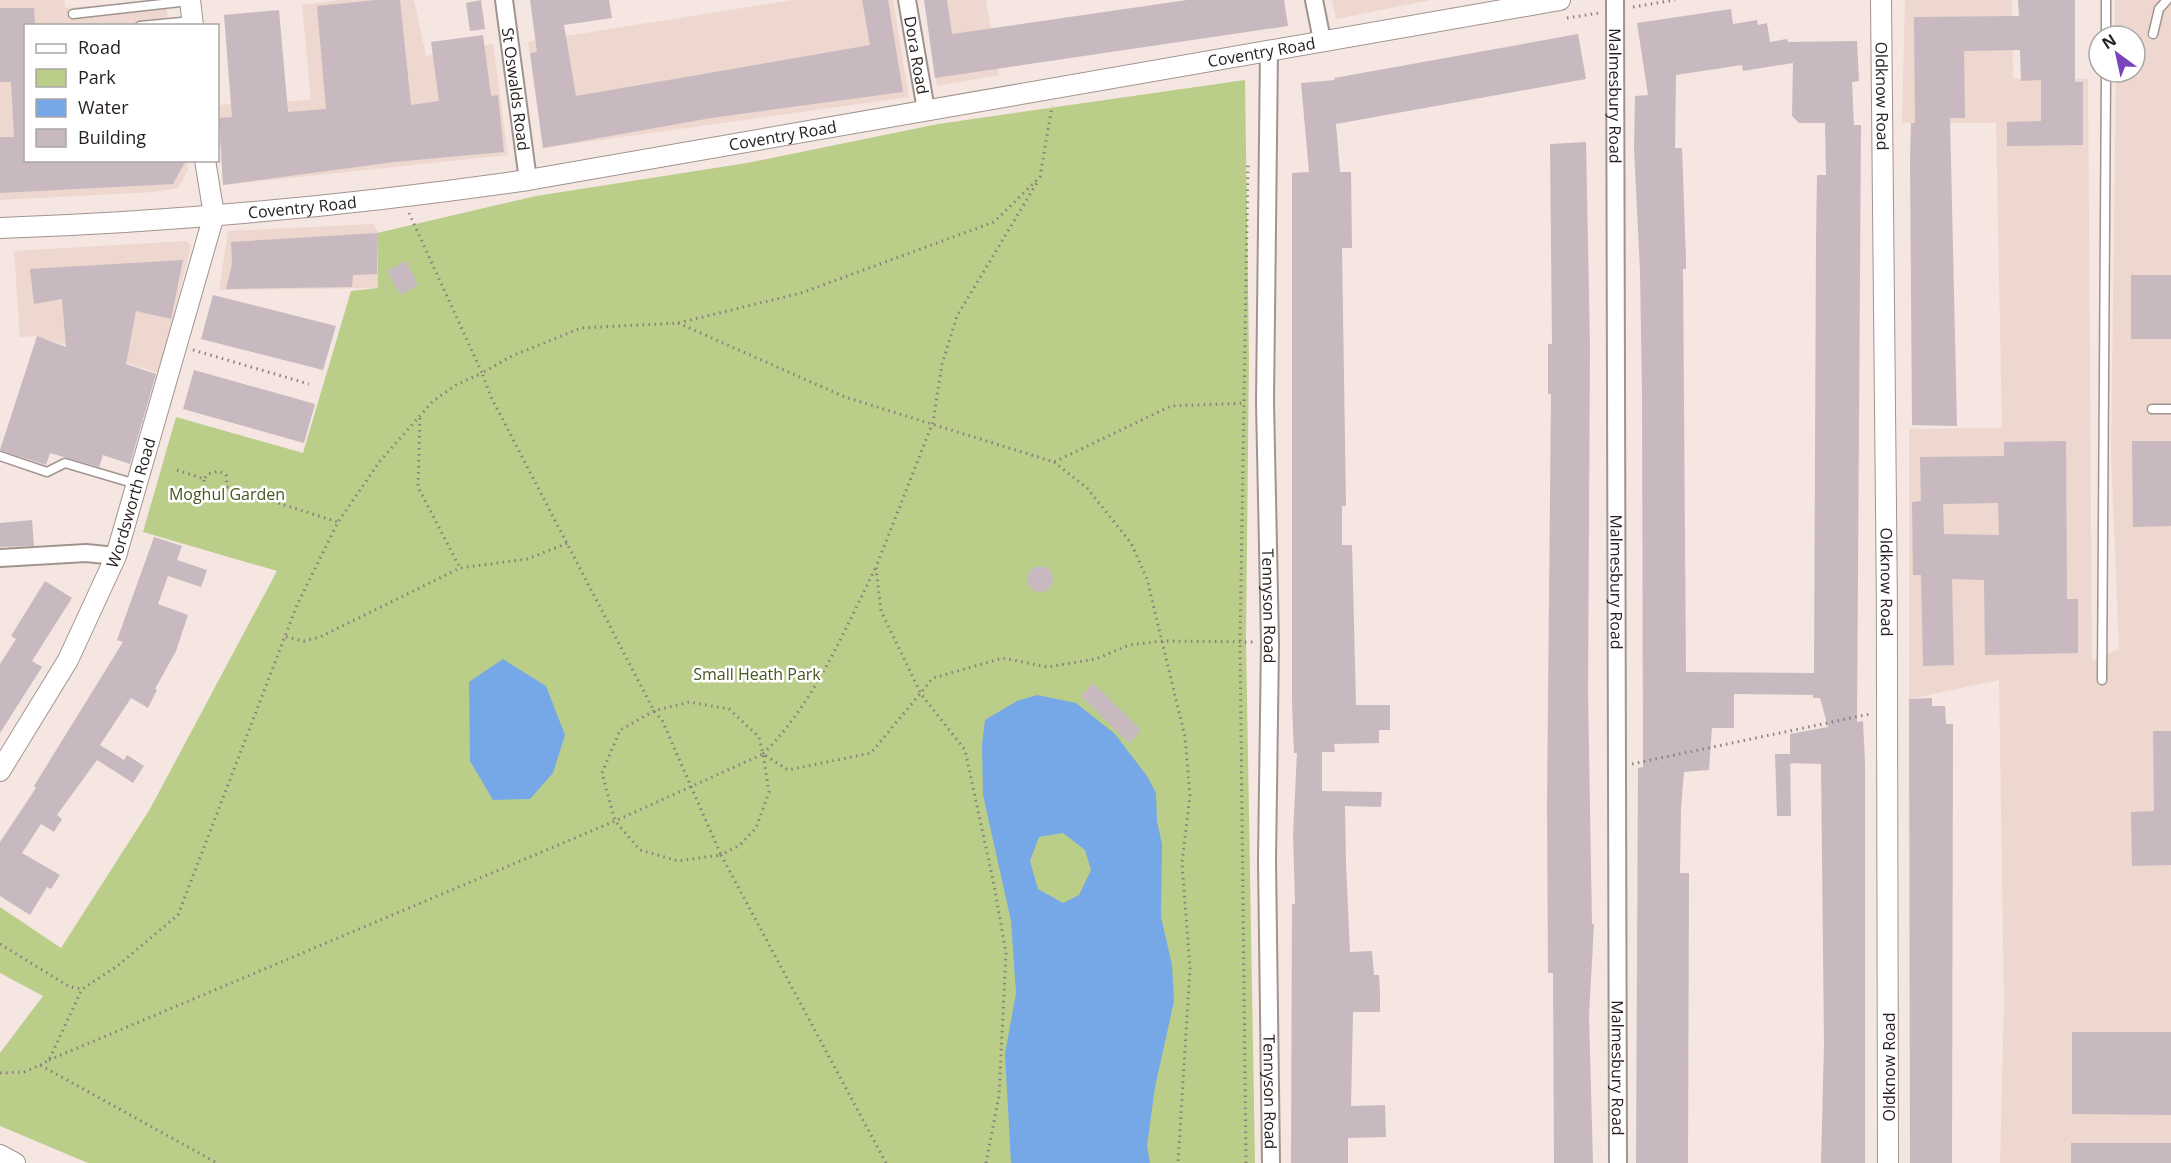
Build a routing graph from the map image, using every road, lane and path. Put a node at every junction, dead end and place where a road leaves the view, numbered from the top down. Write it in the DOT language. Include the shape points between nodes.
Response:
graph roads {
  1 [pos="190,0"];
  2 [pos="199,0"];
  3 [pos="504,0"];
  4 [pos="907,0"];
  5 [pos="1314,0"];
  6 [pos="1560,0"];
  7 [pos="1675,0"];
  8 [pos="1881,0"];
  9 [pos="2106,0"];
  10 [pos="2167,0"];
  11 [pos="1615,5"];
  12 [pos="73,14"];
  13 [pos="1557,20"];
  14 [pos="192,23"];
  15 [pos="175,24"];
  16 [pos="2106,24"];
  17 [pos="2153,34"];
  18 [pos="1322,40"];
  19 [pos="1269,50"];
  20 [pos="2106,84"];
  21 [pos="1059,86"];
  22 [pos="926,110"];
  23 [pos="1248,156"];
  24 [pos="205,162"];
  25 [pos="1040,177"];
  26 [pos="528,180"];
  27 [pos="405,198"];
  28 [pos="213,215"];
  29 [pos="0,228"];
  30 [pos="678,323"];
  31 [pos="177,345"];
  32 [pos="482,373"];
  33 [pos="309,384"];
  34 [pos="1265,402"];
  35 [pos="1244,403"];
  36 [pos="2152,409"];
  37 [pos="2171,409"];
  38 [pos="421,417"];
  39 [pos="933,422"];
  40 [pos="0,456"];
  41 [pos="1054,462"];
  42 [pos="177,470"];
  43 [pos="204,479"];
  44 [pos="137,484"];
  45 [pos="227,487"];
  46 [pos="338,522"];
  47 [pos="568,543"];
  48 [pos="116,556"];
  49 [pos="0,558"];
  50 [pos="876,567"];
  51 [pos="460,568"];
  52 [pos="286,637"];
  53 [pos="1162,641"];
  54 [pos="1240,642"];
  55 [pos="1270,643"];
  56 [pos="2102,680"];
  57 [pos="921,694"];
  58 [pos="1890,710"];
  59 [pos="654,711"];
  60 [pos="764,753"];
  61 [pos="1619,767"];
  62 [pos="0,771"];
  63 [pos="691,786"];
  64 [pos="615,821"];
  65 [pos="721,855"];
  66 [pos="0,944"];
  67 [pos="82,988"];
  68 [pos="49,1060"];
  69 [pos="40,1065"];
  70 [pos="0,1073"];
  71 [pos="0,1155"];
  72 [pos="15,1163"];
  73 [pos="218,1163"];
  74 [pos="886,1163"];
  75 [pos="986,1163"];
  76 [pos="1178,1163"];
  77 [pos="1246,1163"];
  78 [pos="1271,1163"];
  79 [pos="1618,1163"];
  80 [pos="1888,1163"];
  1 -- 2 [label="lane"];
  1 -- 12 [label="lane"];
  1 -- 14 [label="street"];
  3 -- 26 [label="street, St Oswalds Road"];
  4 -- 22 [label="street, Dora Road"];
  5 -- 18 [label="street"];
  6 -- 18 [label="street, Coventry Road"];
  7 -- 11 [label="path"];
  8 -- 58 [label="street, Oldknow Road" via="1884,479"];
  9 -- 16 [label="lane"];
  10 -- 17 [label="lane" via="2159,9"];
  11 -- 13 [label="path"];
  11 -- 61 [label="street, Malmesbury Road"];
  14 -- 15 [label="lane"];
  18 -- 19 [label="street, Coventry Road"];
  19 -- 21 [label="street, Coventry Road"];
  19 -- 34 [label="street, Tennyson Road"];
  20 -- 56 [label="lane"];
  21 -- 22 [label="street, Coventry Road"];
  21 -- 25 [label="path"];
  22 -- 26 [label="street, Coventry Road"];
  23 -- 35 [label="path"];
  24 -- 28 [label="street"];
  25 -- 30 [label="path" via="994,222 801,293"];
  25 -- 39 [label="path" via="957,316 942,364"];
  26 -- 27 [label="street, Coventry Road"];
  27 -- 28 [label="street, Coventry Road"];
  27 -- 32 [label="path" via="411,224"];
  28 -- 29 [label="street, Coventry Road"];
  28 -- 31 [label="street, Wordsworth Road"];
  30 -- 32 [label="path" via="581,328 512,356"];
  30 -- 39 [label="path" via="845,397"];
  31 -- 33 [label="path"];
  31 -- 44 [label="street, Wordsworth Road"];
  32 -- 38 [label="path" via="433,401"];
  32 -- 47 [label="path"];
  34 -- 35 [label="path"];
  34 -- 55 [label="street, Tennyson Road"];
  35 -- 41 [label="path" via="1171,406"];
  35 -- 54 [label="path"];
  36 -- 37 [label="lane"];
  38 -- 46 [label="path" via="380,461"];
  38 -- 51 [label="path" via="418,487"];
  39 -- 41 [label="path"];
  39 -- 50 [label="path"];
  40 -- 44 [label="lane" via="47,472 65,463"];
  41 -- 53 [label="path" via="1086,488 1131,543 1147,579"];
  42 -- 43 [label="path"];
  43 -- 45 [label="path" via="219,471 226,476"];
  43 -- 45 [label="path" via="203,490 209,496 216,496"];
  44 -- 48 [label="street, Wordsworth Road"];
  45 -- 46 [label="path"];
  46 -- 52 [label="path" via="297,605"];
  47 -- 51 [label="path" via="527,559"];
  47 -- 59 [label="path"];
  48 -- 49 [label="street" via="86,553"];
  48 -- 62 [label="street, Wordsworth Road" via="68,660"];
  50 -- 57 [label="path" via="881,611"];
  50 -- 60 [label="path" via="812,694"];
  51 -- 52 [label="path" via="320,637 304,641"];
  52 -- 67 [label="path" via="178,915 116,967"];
  53 -- 54 [label="path"];
  53 -- 57 [label="path" via="1130,645 1096,658 1047,667 1003,658 933,678"];
  53 -- 76 [label="path" via="1185,737 1191,795 1182,863 1190,1002"];
  54 -- 55 [label="path"];
  54 -- 77 [label="path"];
  55 -- 78 [label="street, Tennyson Road" via="1267,861"];
  57 -- 60 [label="path" via="871,753 788,770"];
  57 -- 75 [label="path" via="965,750 1006,952 999,1096"];
  58 -- 61 [label="path"];
  58 -- 80 [label="street, Oldknow Road"];
  59 -- 60 [label="path" via="689,702 729,709 759,737"];
  59 -- 63 [label="path" via="662,720"];
  59 -- 64 [label="path" via="620,729 602,773"];
  60 -- 63 [label="path"];
  60 -- 65 [label="path" via="769,792 756,828 740,845"];
  61 -- 79 [label="street, Malmesbury Road"];
  63 -- 64 [label="path"];
  63 -- 65 [label="path"];
  64 -- 65 [label="path" via="640,850 678,861"];
  64 -- 68 [label="path"];
  65 -- 74 [label="path"];
  66 -- 67 [label="path" via="70,987"];
  67 -- 68 [label="path"];
  68 -- 69 [label="path"];
  69 -- 70 [label="path" via="24,1072"];
  69 -- 73 [label="path"];
  71 -- 72 [label="street"];
}
